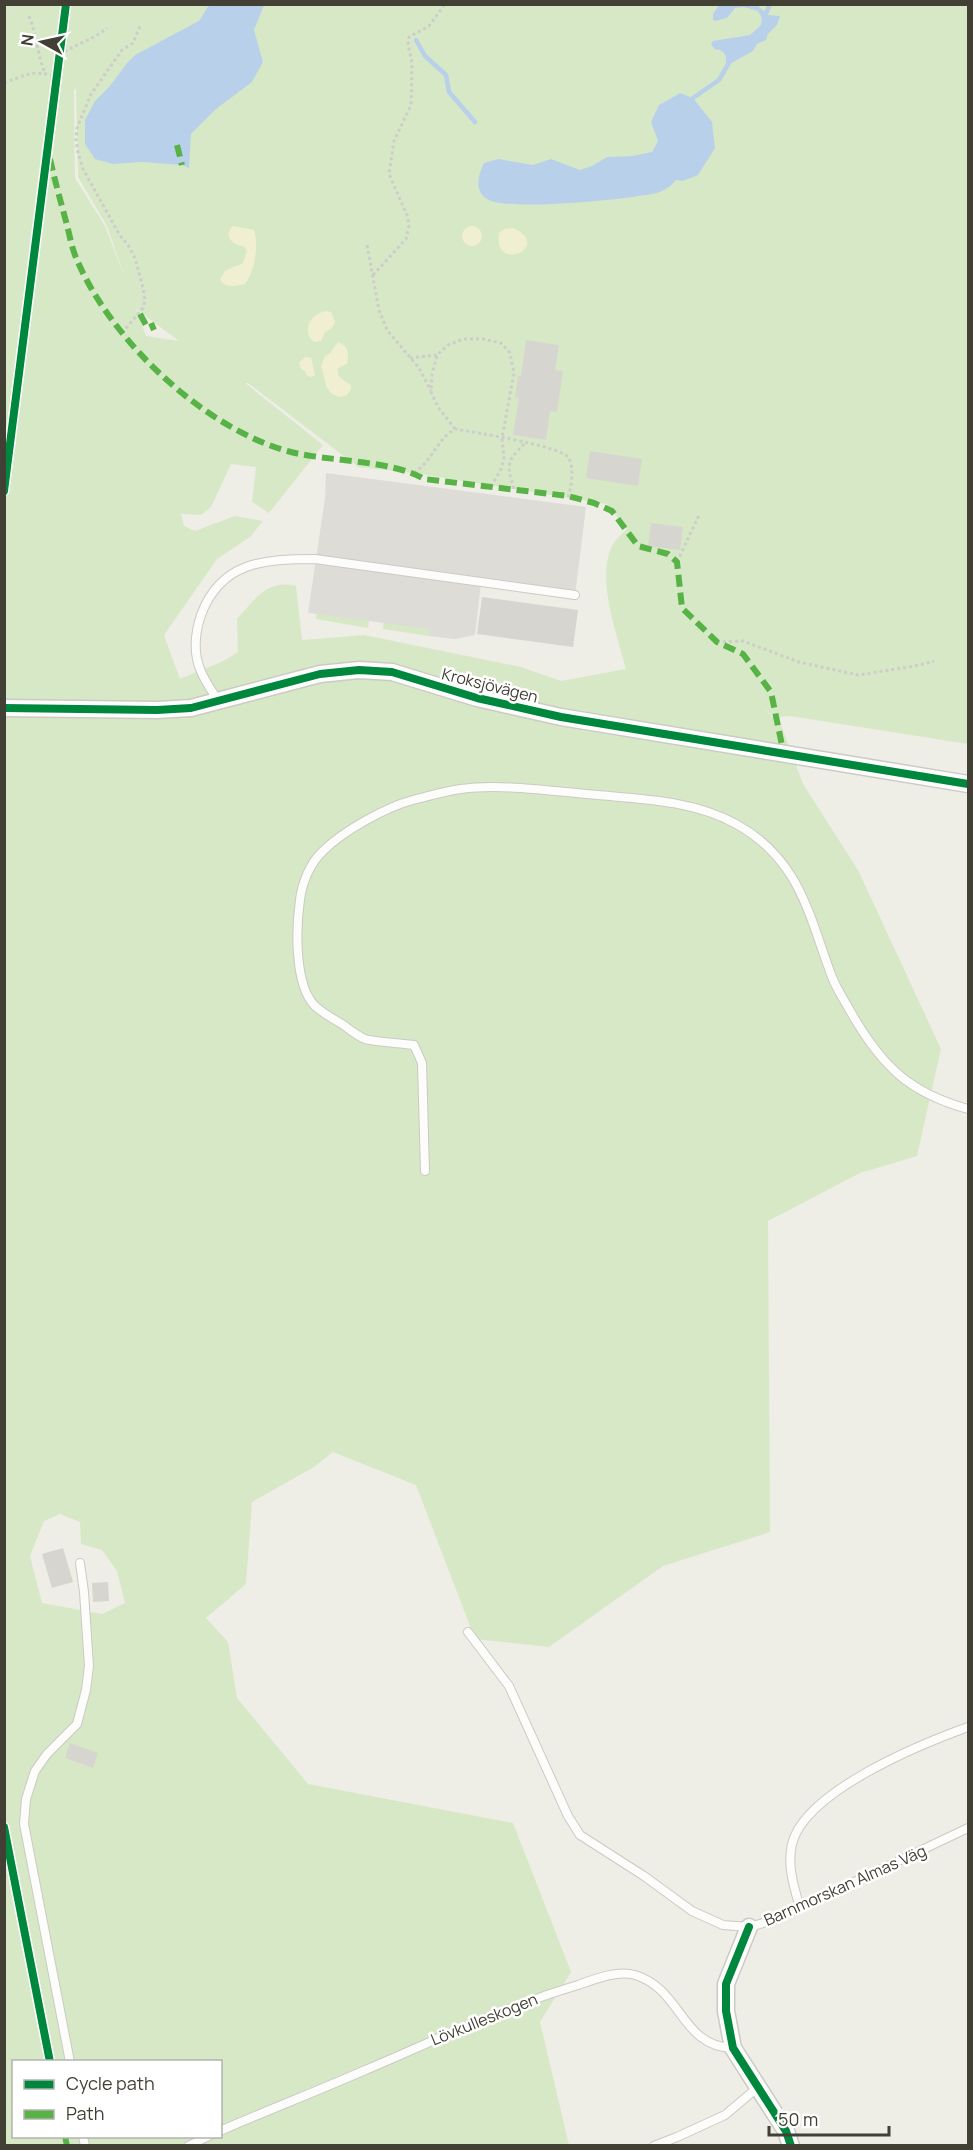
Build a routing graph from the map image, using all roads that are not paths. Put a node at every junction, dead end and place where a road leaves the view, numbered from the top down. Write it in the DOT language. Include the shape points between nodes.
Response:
graph roads {
  1 [pos="575,595"];
  2 [pos="218,701"];
  3 [pos="4,708"];
  4 [pos="969,784"];
  5 [pos="969,1109"];
  6 [pos="425,1172"];
  7 [pos="80,1563"];
  8 [pos="468,1632"];
  9 [pos="969,1727"];
  10 [pos="969,1828"];
  11 [pos="800,1908"];
  12 [pos="748,1927"];
  13 [pos="733,2048"];
  14 [pos="70,2060"];
  15 [pos="757,2088"];
  16 [pos="222,2131"];
  17 [pos="204,2138"];
  18 [pos="188,2145"];
  19 [pos="654,2145"];
  20 [pos="791,2145"];
  1 -- 2 [label="lane" via="315,560 276,559 246,567 215,588 198,624 194,646 200,669"];
  2 -- 3 [label="street, Kroksjövägen" via="157,710"];
  2 -- 4 [label="street, Kroksjövägen" via="320,674 392,672 477,698 561,717"];
  5 -- 6 [label="lane" via="941,1101 917,1088 872,1047 833,980 796,881 766,845 737,824 716,814 664,802 462,788 399,804 322,851 302,886 299,909 299,961 313,1004 366,1039 414,1045 422,1063"];
  7 -- 14 [label="lane" via="89,1666 86,1690 77,1724 35,1771 26,1799 24,1824"];
  8 -- 12 [label="lane, Barnmorskan Almas Väg" via="509,1686 580,1835 692,1911 723,1925"];
  9 -- 11 [label="lane" via="873,1770 819,1804 799,1827 792,1844 791,1874"];
  10 -- 11 [label="lane, Barnmorskan Almas Väg"];
  11 -- 12 [label="lane, Barnmorskan Almas Väg"];
  12 -- 13 [label="street" via="726,1984"];
  13 -- 15 [label="street"];
  13 -- 16 [label="lane, Lövkulleskogen" via="697,2036 669,1998 654,1985 635,1975 616,1974 551,1993 468,2025"];
  15 -- 19 [label="lane" via="725,2115"];
  15 -- 20 [label="street"];
  17 -- 18 [label="lane"];
}
